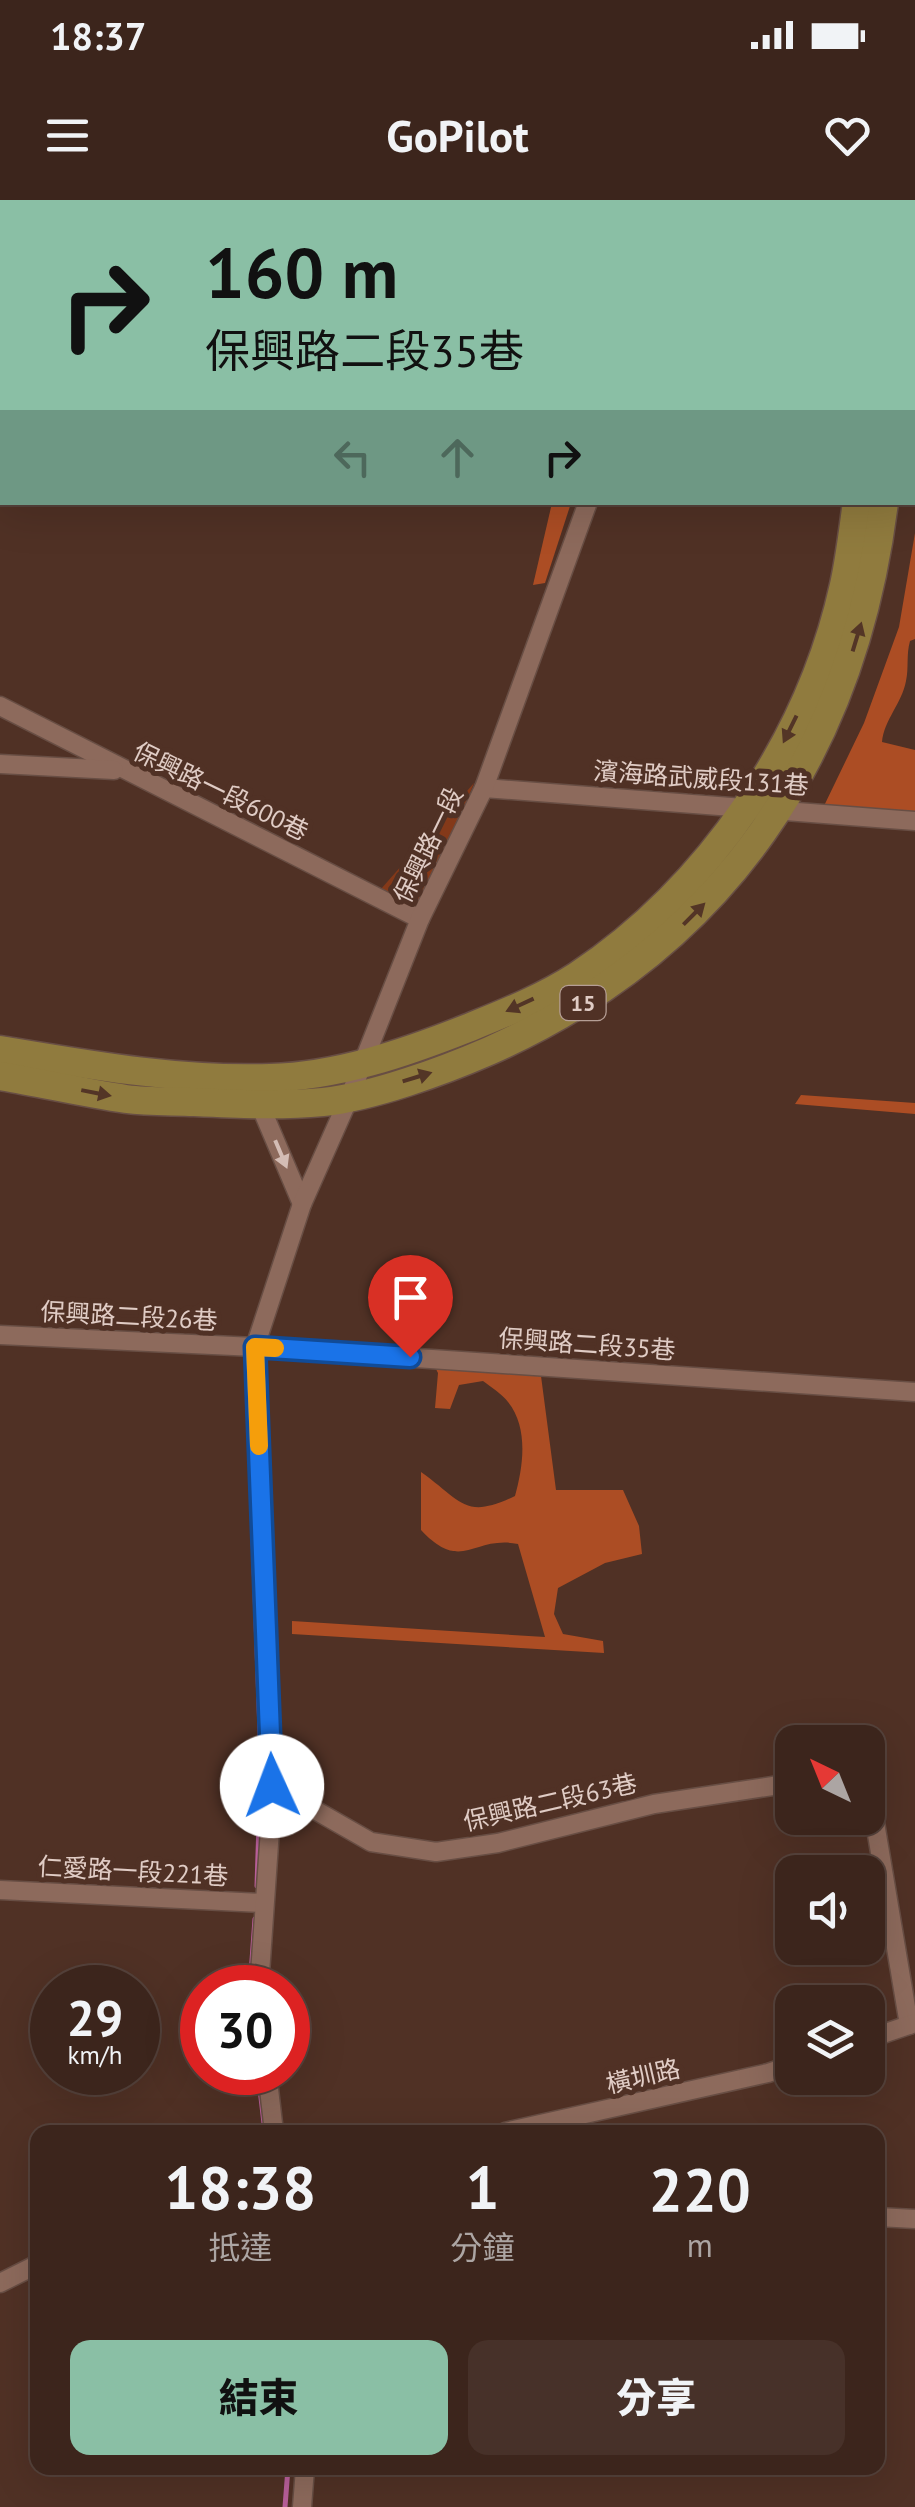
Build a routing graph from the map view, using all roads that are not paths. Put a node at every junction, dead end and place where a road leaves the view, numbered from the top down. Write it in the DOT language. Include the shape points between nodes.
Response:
graph roads {
  1 [pos="587,505"];
  2 [pos="857,505"];
  3 [pos="884,505"];
  4 [pos="0,706"];
  5 [pos="0,764"];
  6 [pos="122,770"];
  7 [pos="484,788"];
  8 [pos="747,806"];
  9 [pos="780,808"];
  10 [pos="915,821"];
  11 [pos="420,919"];
  12 [pos="0,1050"];
  13 [pos="360,1066"];
  14 [pos="0,1076"];
  15 [pos="349,1098"];
  16 [pos="260,1104"];
  17 [pos="302,1204"];
  18 [pos="0,1335"];
  19 [pos="255,1347"];
  20 [pos="915,1392"];
  21 [pos="272,1786"];
  22 [pos="775,1786"];
  23 [pos="878,1835"];
  24 [pos="0,1890"];
  25 [pos="264,1903"];
  26 [pos="261,1965"];
  27 [pos="912,2024"];
  28 [pos="885,2034"];
  29 [pos="775,2071"];
  30 [pos="270,2095"];
  31 [pos="273,2125"];
  32 [pos="537,2125"];
  33 [pos="885,2217"];
  34 [pos="915,2219"];
  35 [pos="30,2268"];
  36 [pos="0,2284"];
  37 [pos="304,2475"];
  38 [pos="302,2507"];
  1 -- 7 [label="street, 保興路一段"];
  2 -- 8 [label="main road, 15, one-way" via="844,586 820,662"];
  9 -- 3 [label="main road, 15, one-way" via="846,674 875,572"];
  4 -- 6 [label="street, 保興路一段600巷"];
  5 -- 6 [label="street"];
  6 -- 11 [label="street, 保興路一段600巷"];
  7 -- 8 [label="street, 濱海路武威段131巷"];
  7 -- 11 [label="street, 保興路一段"];
  8 -- 9 [label="street, 濱海路武威段131巷"];
  8 -- 13 [label="main road, 15, one-way" via="710,858 664,904 574,978 519,1007"];
  9 -- 10 [label="street, 濱海路武威段131巷"];
  15 -- 9 [label="main road, 15, one-way" via="457,1064 592,998 698,910"];
  11 -- 13 [label="street, 保興路一段"];
  12 -- 13 [label="main road, 15" via="193,1077 274,1078"];
  13 -- 15 [label="street, 保興路一段"];
  14 -- 16 [label="main road, 15, one-way" via="129,1100"];
  15 -- 16 [label="main road, 15"];
  15 -- 17 [label="street, 保興路一段"];
  16 -- 17 [label="street, one-way"];
  17 -- 19 [label="street, 保興路一段"];
  18 -- 19 [label="street, 保興路二段26巷"];
  19 -- 20 [label="street, 保興路二段35巷"];
  19 -- 21 [label="street"];
  21 -- 22 [label="street, 保興路二段63巷" via="371,1842 436,1852 498,1844 654,1804"];
  21 -- 25 [label="street"];
  23 -- 27 [label="street"];
  24 -- 25 [label="street, 仁愛路一段221巷"];
  25 -- 26 [label="street"];
  27 -- 28 [label="street"];
  29 -- 32 [label="street, 橫圳路"];
  30 -- 31 [label="street"];
  33 -- 34 [label="street"];
  35 -- 36 [label="street"];
  37 -- 38 [label="street"];
}
